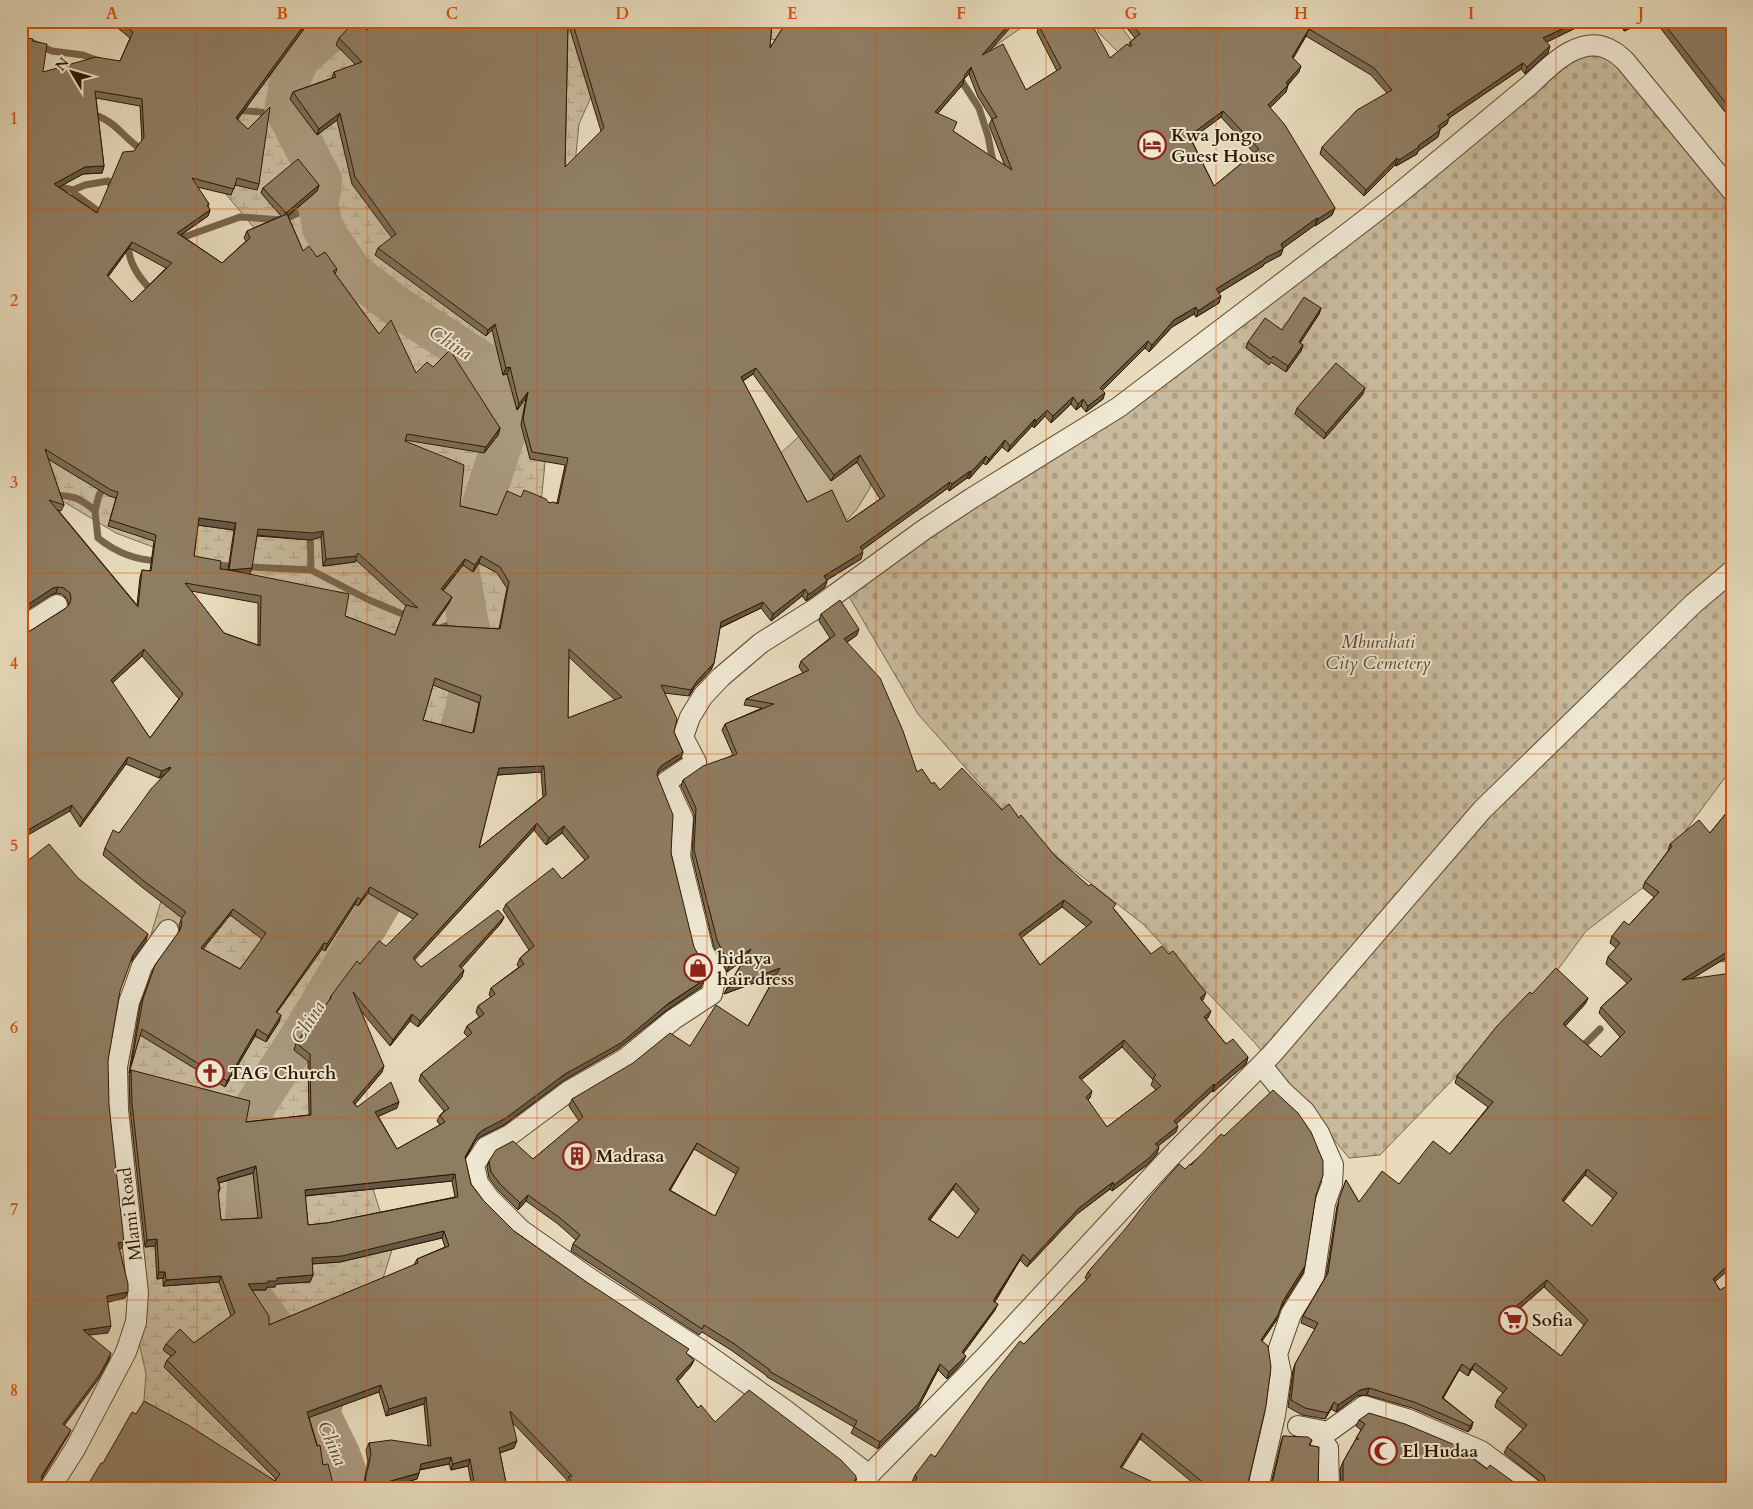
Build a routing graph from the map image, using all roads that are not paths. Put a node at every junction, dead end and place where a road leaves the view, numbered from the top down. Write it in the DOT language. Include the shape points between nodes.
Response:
graph roads {
  1 [pos="1732,191"];
  2 [pos="1732,571"];
  3 [pos="57,605"];
  4 [pos="21,628"];
  5 [pos="168,930"];
  6 [pos="1262,1066"];
  7 [pos="1275,1414"];
  8 [pos="1298,1426"];
  9 [pos="867,1481"];
  10 [pos="50,1488"];
  11 [pos="1258,1488"];
  12 [pos="1329,1488"];
  13 [pos="1531,1488"];
  1 -- 9 [label="street" via="1626,62 1613,51 1585,46 1568,53 1396,196 1188,356 1119,407 972,498 761,643 703,696 683,737 696,762 666,782 683,819 680,857 703,951 716,974 712,994 674,1019 625,1059 569,1091 510,1134 486,1147 474,1165 483,1191 521,1230 785,1410"];
  2 -- 6 [label="street" via="1693,604 1482,810"];
  3 -- 4 [label="street"];
  5 -- 10 [label="street, Mlami Road" via="142,966 129,1002 117,1067 118,1110 138,1294 136,1322 126,1352 107,1389"];
  6 -- 7 [label="street" via="1305,1112 1333,1164 1314,1277 1291,1314 1277,1354 1282,1373"];
  6 -- 9 [label="street" via="1172,1154"];
  7 -- 8 [label="street"];
  7 -- 11 [label="street"];
  8 -- 12 [label="street" via="1310,1431 1328,1448"];
  8 -- 13 [label="street" via="1328,1432 1364,1406 1407,1419 1482,1451"];
}
